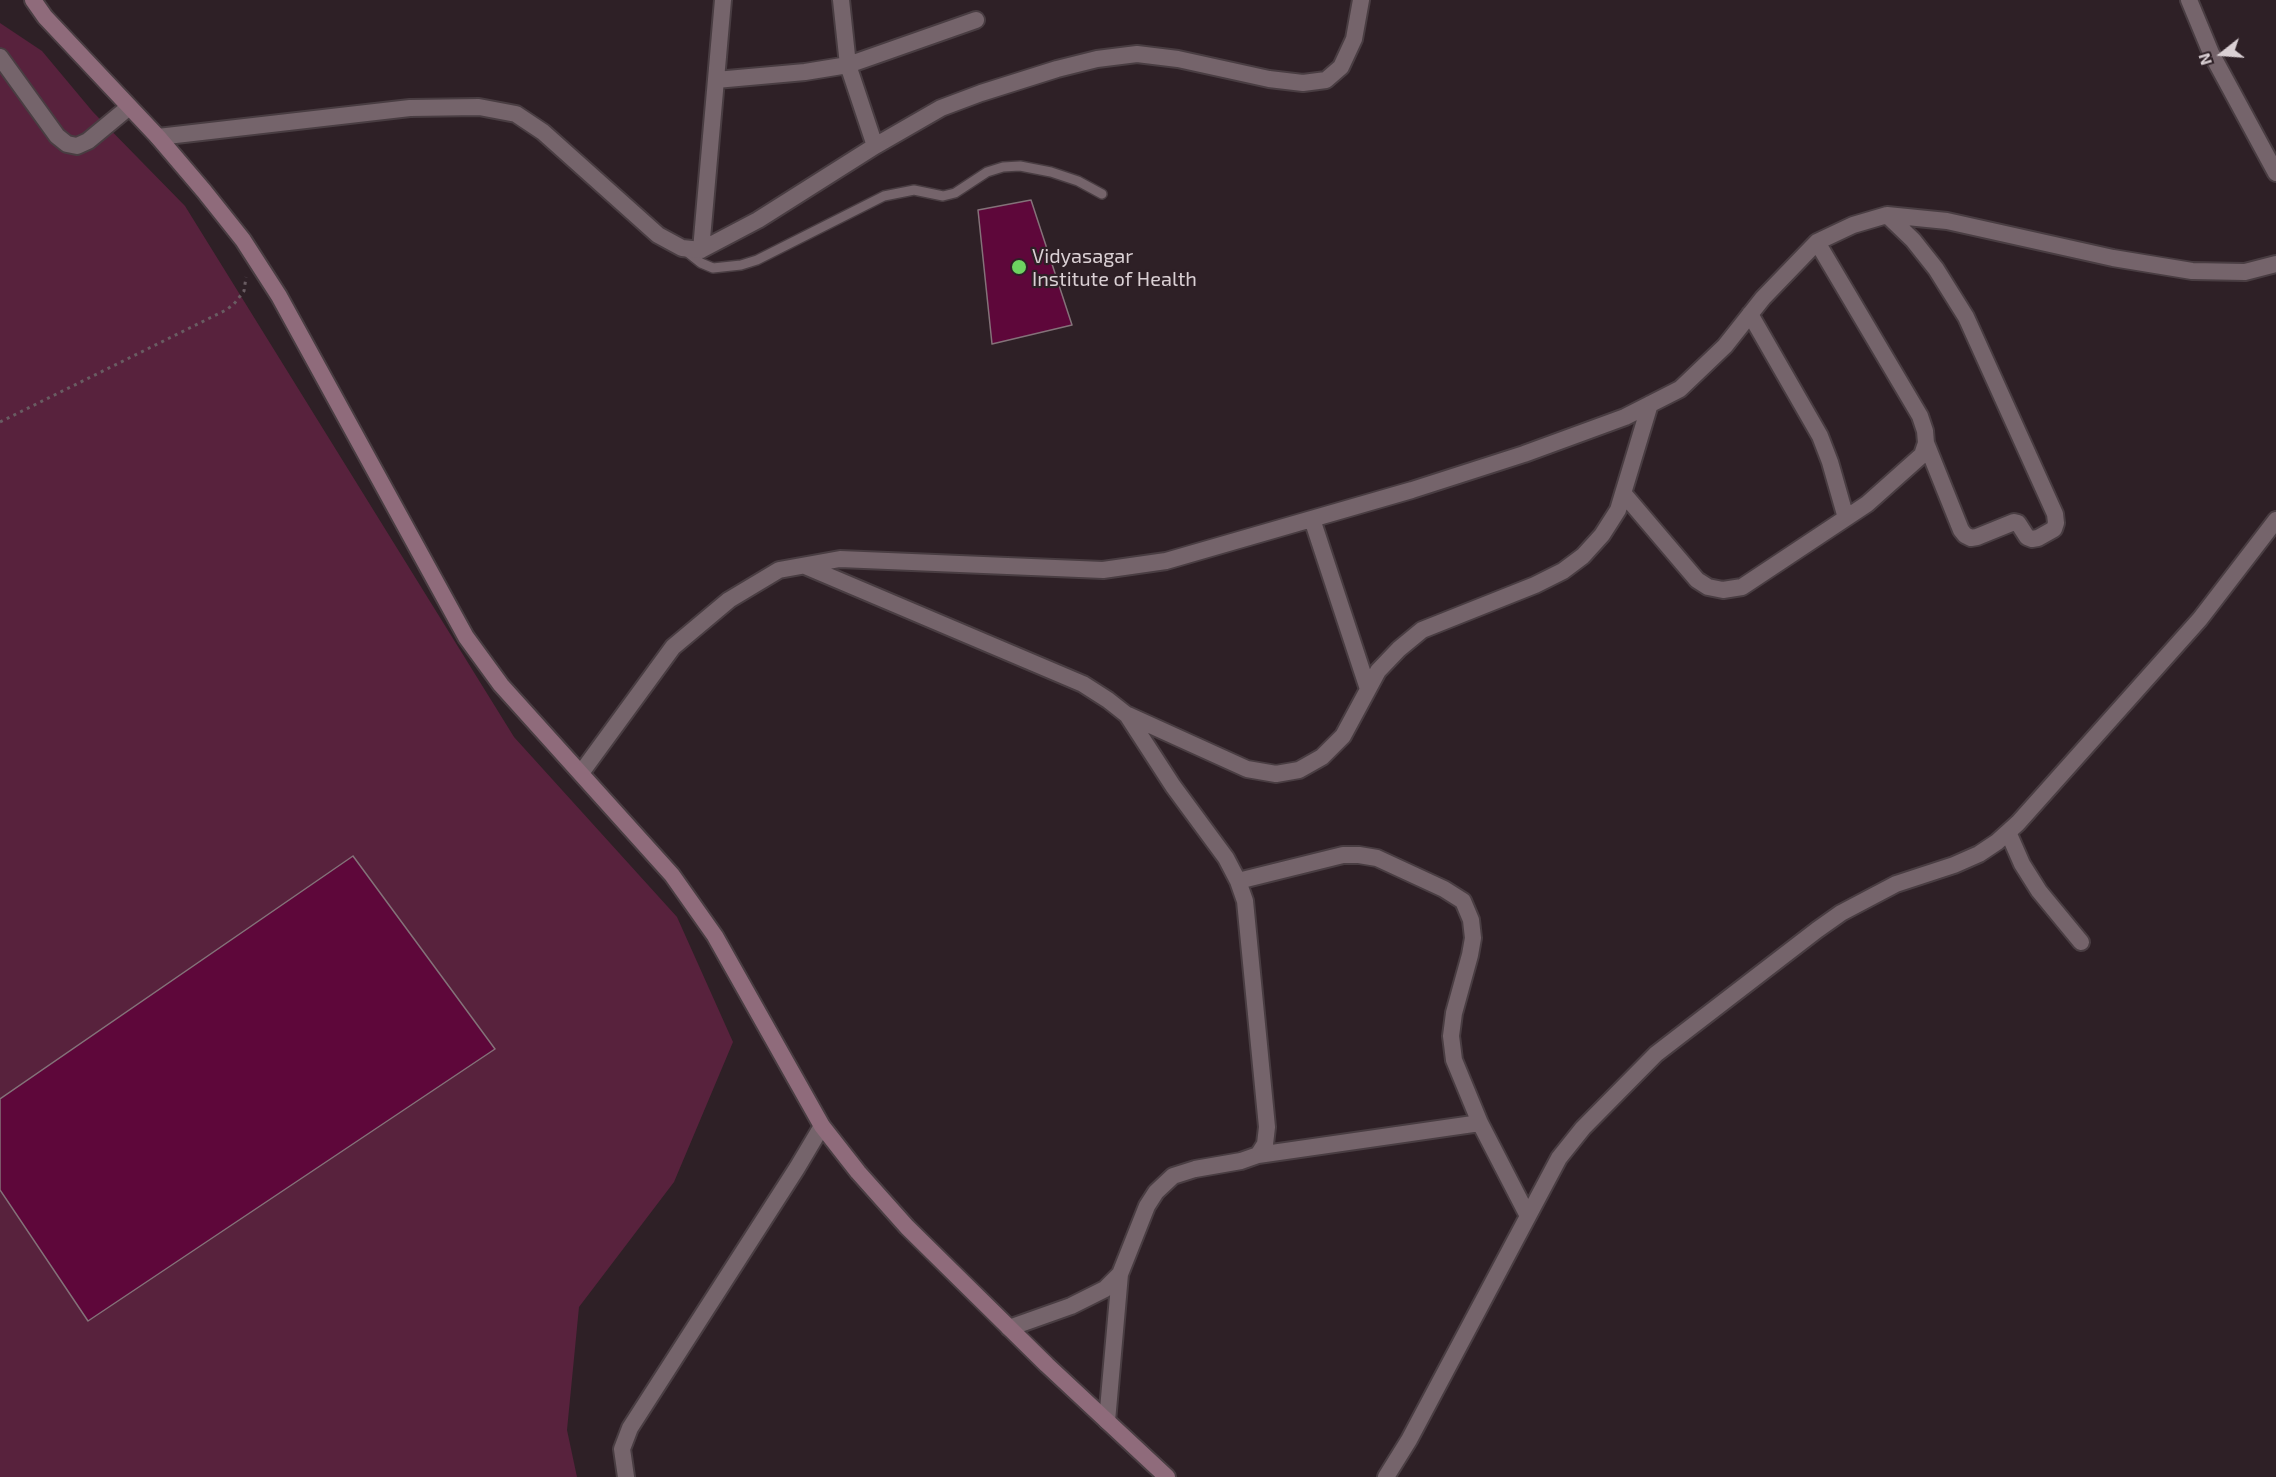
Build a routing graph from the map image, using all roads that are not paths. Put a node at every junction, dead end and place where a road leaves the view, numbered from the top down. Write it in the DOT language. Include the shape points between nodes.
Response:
graph roads {
  1 [pos="33,0"];
  2 [pos="723,0"];
  3 [pos="841,0"];
  4 [pos="1361,0"];
  5 [pos="2189,0"];
  6 [pos="976,20"];
  7 [pos="0,57"];
  8 [pos="848,64"];
  9 [pos="716,80"];
  10 [pos="129,107"];
  11 [pos="158,137"];
  12 [pos="875,146"];
  13 [pos="2276,173"];
  14 [pos="1102,194"];
  15 [pos="1887,215"];
  16 [pos="1817,242"];
  17 [pos="682,248"];
  18 [pos="701,250"];
  19 [pos="2276,264"];
  20 [pos="1750,314"];
  21 [pos="1650,404"];
  22 [pos="1926,443"];
  23 [pos="1623,493"];
  24 [pos="1846,518"];
  25 [pos="1312,519"];
  26 [pos="2276,520"];
  27 [pos="805,566"];
  28 [pos="1368,689"];
  29 [pos="1127,715"];
  30 [pos="581,773"];
  31 [pos="2008,832"];
  32 [pos="1238,881"];
  33 [pos="2081,942"];
  34 [pos="1480,1123"];
  35 [pos="822,1126"];
  36 [pos="1258,1155"];
  37 [pos="1528,1216"];
  38 [pos="1120,1274"];
  39 [pos="1009,1328"];
  40 [pos="1107,1421"];
  41 [pos="626,1477"];
  42 [pos="1167,1477"];
  43 [pos="1386,1477"];
  1 -- 10 [label="main road"];
  2 -- 9 [label="street"];
  3 -- 8 [label="street"];
  4 -- 12 [label="street" via="1346,58 1341,68 1326,80 1303,83 1269,79 1137,54 1097,59 940,108"];
  5 -- 13 [label="street" via="2211,53"];
  6 -- 8 [label="street"];
  7 -- 10 [label="street" via="57,136 67,144 76,146 88,141"];
  8 -- 9 [label="street"];
  8 -- 12 [label="street"];
  9 -- 18 [label="street"];
  10 -- 11 [label="main road"];
  11 -- 17 [label="street" via="410,108 479,107 516,114 543,132 658,235"];
  11 -- 30 [label="main road" via="243,240 279,296 466,637 501,685"];
  12 -- 18 [label="street" via="758,220"];
  14 -- 17 [label="lane" via="1051,172 1003,167 943,196 914,190 884,196 741,265 713,268"];
  15 -- 16 [label="street"];
  15 -- 19 [label="street" via="1947,220 2192,272 2246,272"];
  15 -- 22 [label="street" via="1936,269 1966,317 2055,514 2054,529 2032,539 2014,522 1977,537 1965,535"];
  16 -- 20 [label="street"];
  16 -- 22 [label="street" via="1920,416"];
  17 -- 18 [label="street"];
  20 -- 21 [label="street" via="1725,346 1680,389"];
  20 -- 24 [label="street" via="1820,436"];
  21 -- 23 [label="street"];
  21 -- 25 [label="street" via="1524,454"];
  22 -- 24 [label="street" via="1922,455 1900,476"];
  23 -- 24 [label="street" via="1697,580 1723,590 1742,587"];
  23 -- 28 [label="street" via="1618,510 1583,556 1563,571 1422,630 1378,671"];
  25 -- 27 [label="street" via="1166,561 1103,570 840,560"];
  25 -- 28 [label="street"];
  26 -- 31 [label="street" via="2200,619"];
  27 -- 29 [label="street" via="1083,684"];
  27 -- 30 [label="street" via="779,570 729,600 673,647"];
  28 -- 29 [label="street" via="1343,736 1322,757 1299,770 1276,774 1247,769"];
  29 -- 32 [label="street"];
  30 -- 35 [label="main road" via="672,876 715,936"];
  31 -- 33 [label="street" via="2038,891"];
  31 -- 37 [label="street" via="1979,854 1896,884 1841,913 1656,1054 1559,1158"];
  32 -- 34 [label="street" via="1343,855 1359,855 1377,858 1463,901 1472,920 1473,938 1451,1036 1454,1060"];
  32 -- 36 [label="street" via="1245,901 1267,1127 1265,1144"];
  34 -- 36 [label="street"];
  34 -- 37 [label="street"];
  35 -- 39 [label="main road" via="907,1227"];
  35 -- 41 [label="street" via="630,1428 622,1449"];
  36 -- 38 [label="street" via="1173,1176 1147,1206"];
  37 -- 43 [label="street"];
  38 -- 39 [label="street" via="1090,1297"];
  38 -- 40 [label="street"];
  39 -- 40 [label="main road"];
  40 -- 42 [label="main road"];
}
